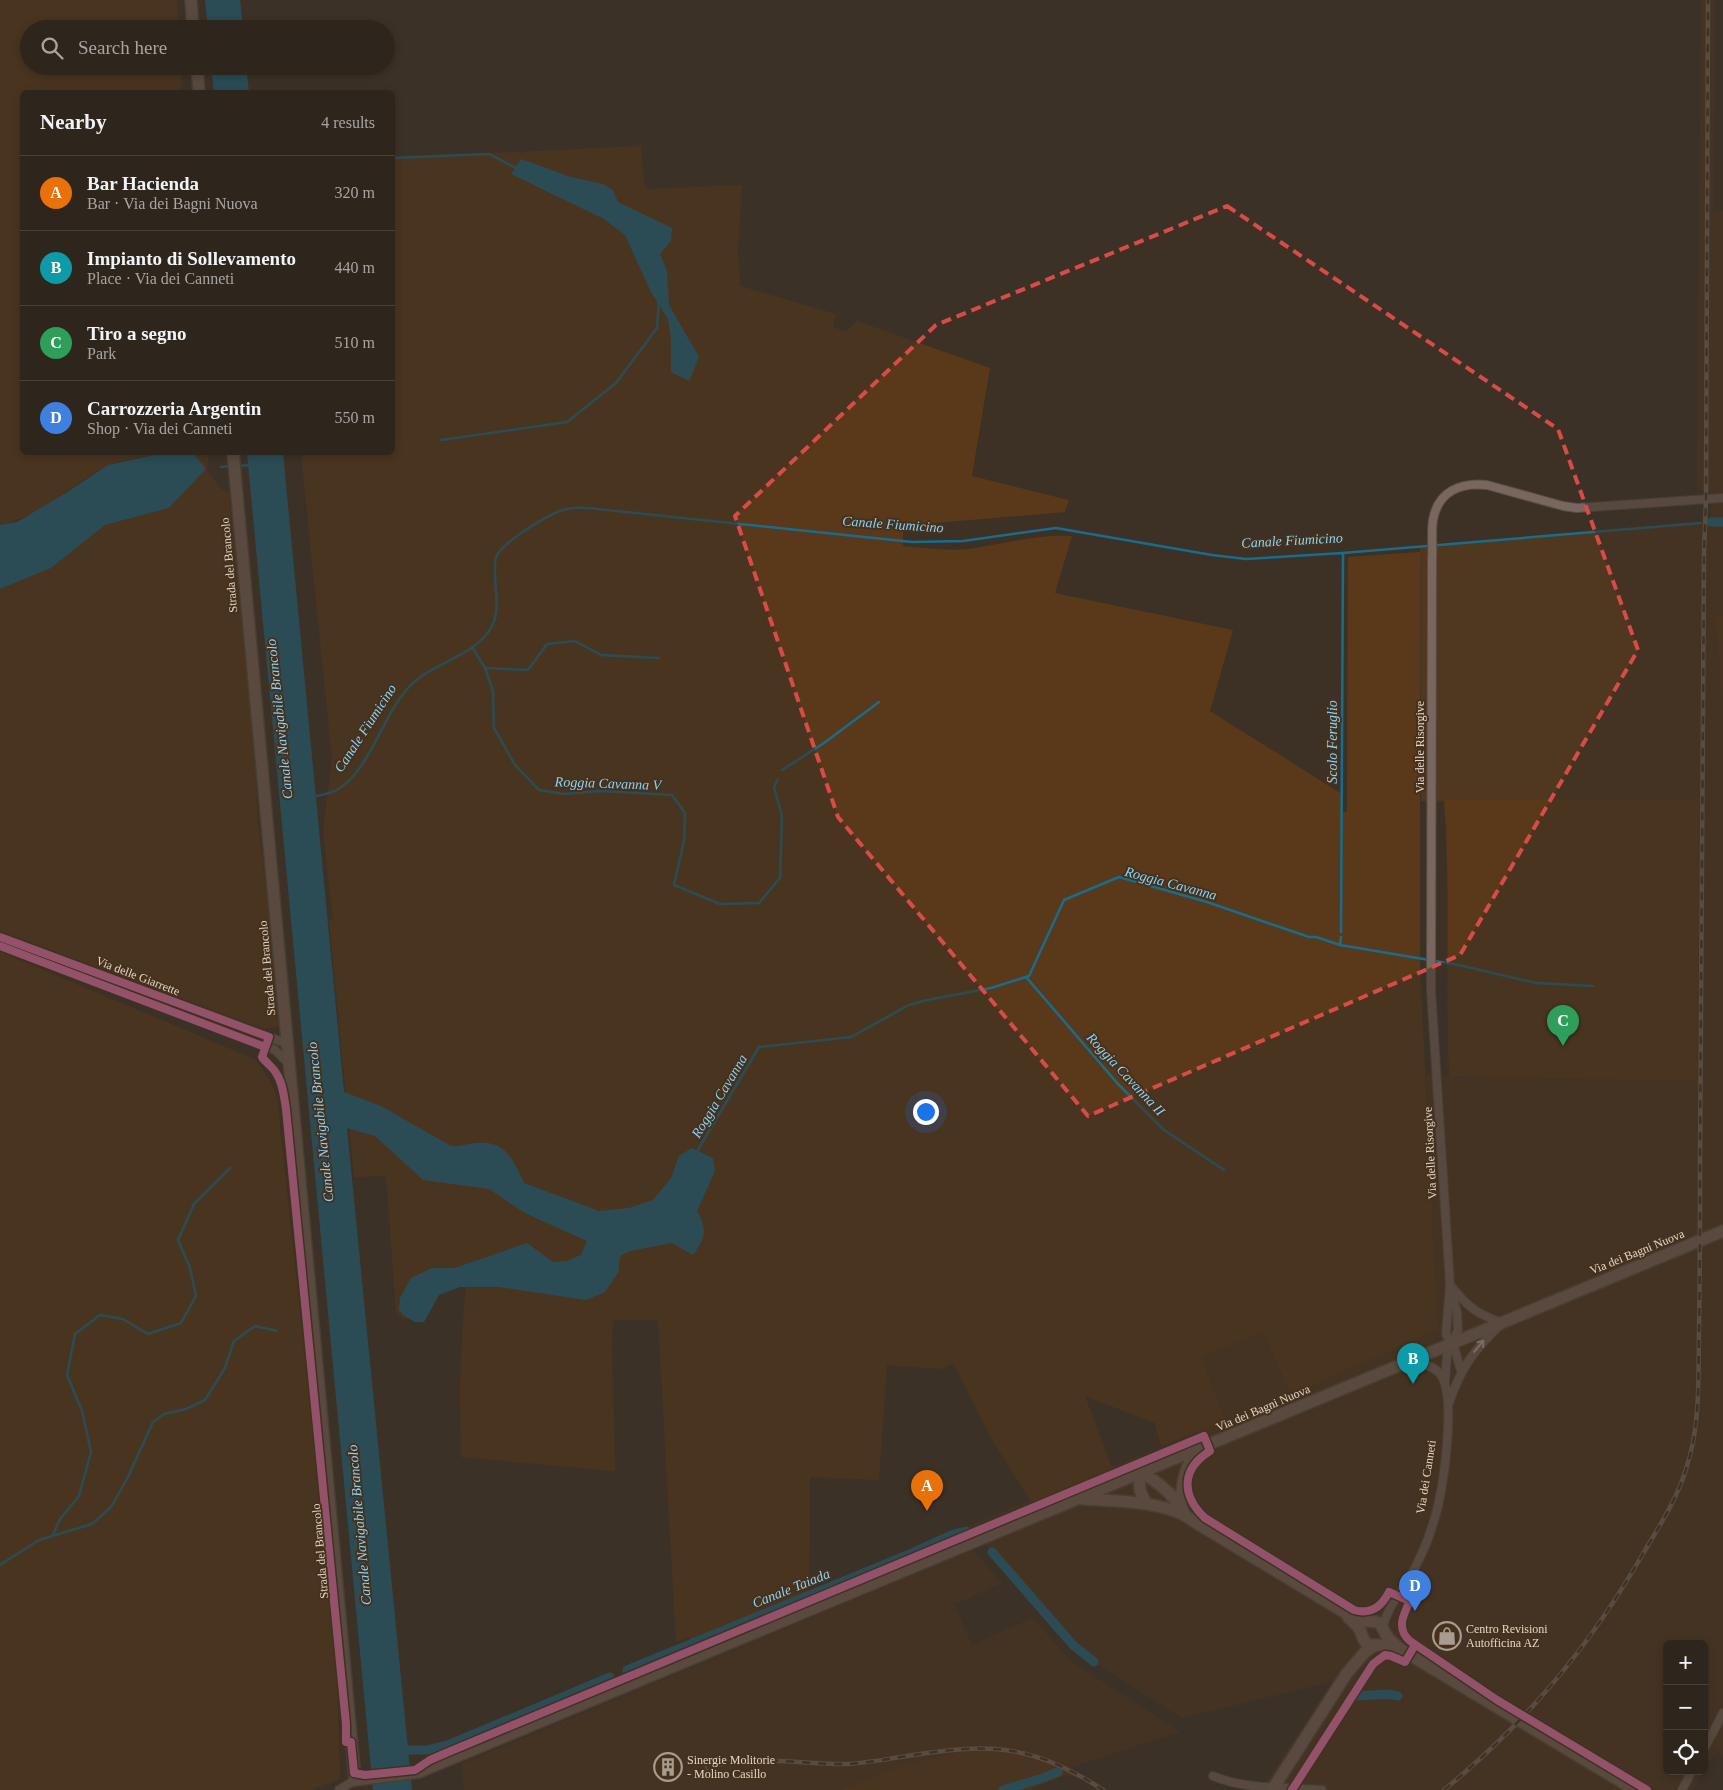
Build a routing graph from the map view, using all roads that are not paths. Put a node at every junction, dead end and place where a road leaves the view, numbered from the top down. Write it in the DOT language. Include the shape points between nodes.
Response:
graph roads {
  1 [pos="191,0"];
  2 [pos="192,20"];
  3 [pos="198,75"];
  4 [pos="199,90"];
  5 [pos="233,455"];
  6 [pos="1723,498"];
  7 [pos="0,936"];
  8 [pos="0,946"];
  9 [pos="287,1031"];
  10 [pos="274,1040"];
  11 [pos="289,1055"];
  12 [pos="1723,1232"];
  13 [pos="1450,1285"];
  14 [pos="1502,1323"];
  15 [pos="1452,1343"];
  16 [pos="1411,1360"];
  17 [pos="1461,1371"];
  18 [pos="1445,1384"];
  19 [pos="1448,1404"];
  20 [pos="1195,1452"];
  21 [pos="1142,1474"];
  22 [pos="1080,1499"];
  23 [pos="1147,1504"];
  24 [pos="1183,1510"];
  25 [pos="1391,1604"];
  26 [pos="1342,1612"];
  27 [pos="1370,1622"];
  28 [pos="1384,1630"];
  29 [pos="1362,1636"];
  30 [pos="1376,1645"];
  31 [pos="1400,1649"];
  32 [pos="1347,1673"];
  33 [pos="1723,1713"];
  34 [pos="1708,1741"];
  35 [pos="1690,1775"];
  36 [pos="1214,1776"];
  37 [pos="354,1780"];
  38 [pos="1273,1789"];
  39 [pos="339,1790"];
  40 [pos="1322,1790"];
  41 [pos="1635,1790"];
  42 [pos="1682,1790"];
  1 -- 2 [label="street"];
  3 -- 4 [label="street"];
  5 -- 9 [label="street, Strada del Brancolo"];
  6 -- 13 [label="street, Via delle Risorgive" via="1577,508 1474,484 1462,485 1444,497 1436,510 1432,560 1430,941"];
  7 -- 10 [label="street, Via delle Giarrette"];
  8 -- 11 [label="street, Via delle Giarrette"];
  9 -- 10 [label="street"];
  9 -- 11 [label="street, Strada del Brancolo"];
  10 -- 11 [label="street, Via delle Giarrette"];
  11 -- 37 [label="street, Strada del Brancolo"];
  12 -- 14 [label="street, Via dei Bagni Nuova"];
  13 -- 14 [label="street" via="1466,1305"];
  13 -- 15 [label="street, Via delle Risorgive" via="1446,1334"];
  13 -- 15 [label="street, Via delle Risorgive" via="1458,1330"];
  14 -- 15 [label="street, Via dei Bagni Nuova"];
  17 -- 14 [label="street, Via dei Canneti, one-way" via="1484,1340"];
  15 -- 16 [label="street, Via dei Bagni Nuova"];
  15 -- 17 [label="street"];
  15 -- 18 [label="street, Via dei Canneti" via="1447,1356"];
  16 -- 18 [label="street" via="1440,1373"];
  16 -- 20 [label="street, Via dei Bagni Nuova"];
  17 -- 19 [label="street, Via dei Canneti"];
  18 -- 19 [label="street, Via dei Canneti"];
  19 -- 25 [label="street, Via dei Canneti" via="1438,1507 1409,1579"];
  20 -- 21 [label="street, Via dei Bagni Nuova"];
  20 -- 24 [label="street" via="1182,1482"];
  21 -- 22 [label="street, Via dei Bagni Nuova"];
  21 -- 23 [label="street" via="1139,1490"];
  21 -- 24 [label="street" via="1150,1477"];
  22 -- 23 [label="street"];
  22 -- 37 [label="street, Via dei Bagni Nuova" via="419,1772"];
  23 -- 24 [label="street"];
  24 -- 26 [label="street" via="1193,1522"];
  25 -- 27 [label="street, Via dei Canneti"];
  25 -- 28 [label="street, Via dei Canneti"];
  26 -- 27 [label="street"];
  26 -- 29 [label="street"];
  27 -- 28 [label="street" via="1377,1622"];
  27 -- 29 [label="street" via="1365,1625"];
  28 -- 30 [label="street" via="1384,1640"];
  28 -- 31 [label="street"];
  29 -- 30 [label="street" via="1368,1644"];
  29 -- 32 [label="street"];
  30 -- 31 [label="street"];
  30 -- 32 [label="street" via="1365,1652"];
  31 -- 41 [label="street"];
  32 -- 38 [label="street"];
  33 -- 34 [label="street"];
  35 -- 42 [label="street"];
  36 -- 38 [label="street" via="1228,1783"];
  37 -- 39 [label="street, Via dei Bagni Nuova"];
  38 -- 40 [label="street"];
}
